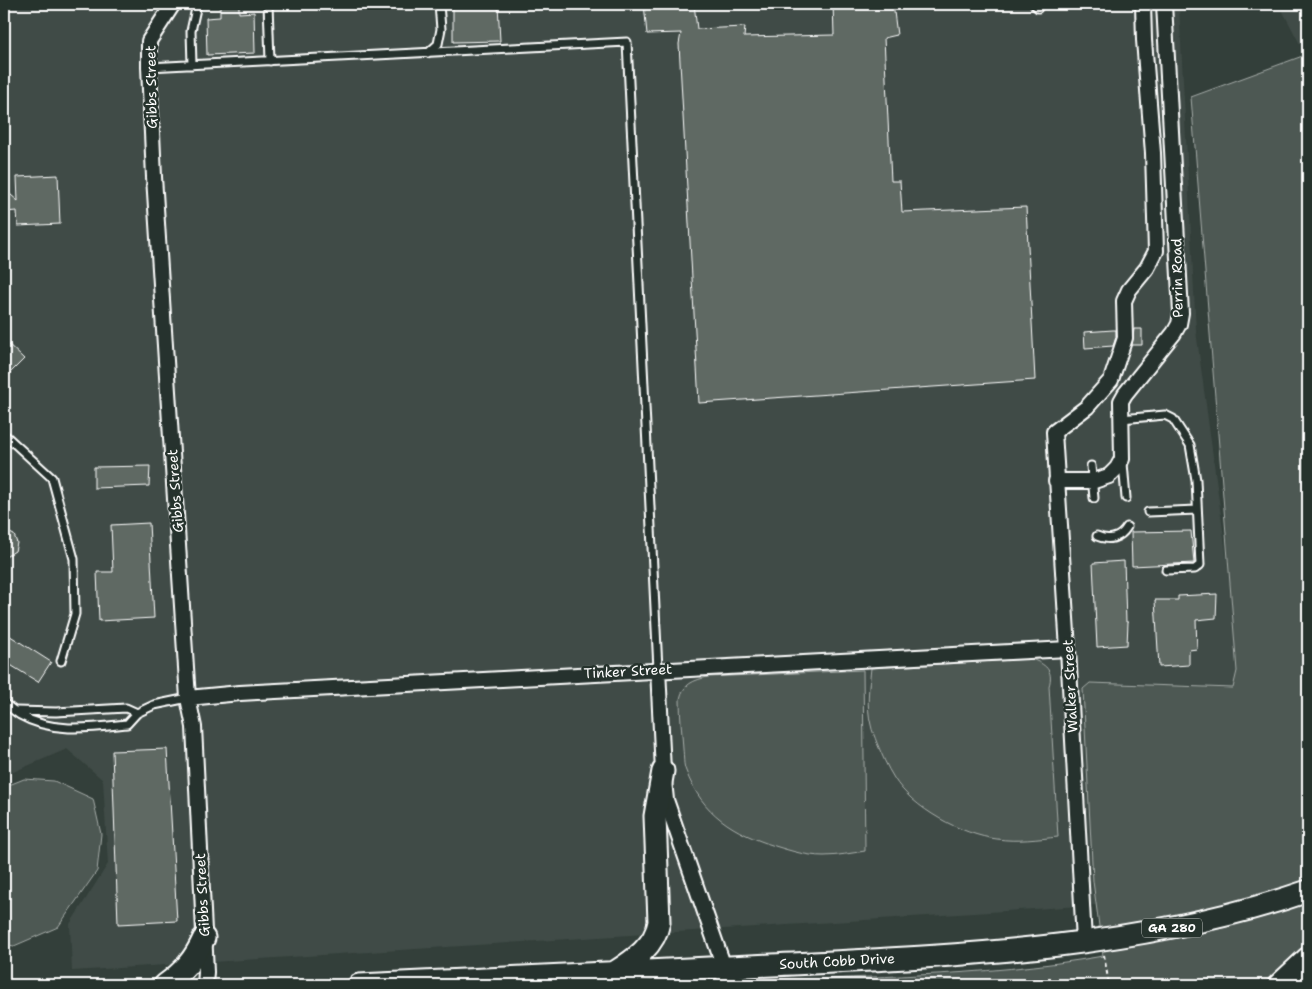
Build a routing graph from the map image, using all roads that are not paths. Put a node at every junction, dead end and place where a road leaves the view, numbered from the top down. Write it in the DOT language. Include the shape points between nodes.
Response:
graph roads {
  1 [pos="173,4"];
  2 [pos="197,4"];
  3 [pos="439,4"];
  4 [pos="1143,4"];
  5 [pos="1164,4"];
  6 [pos="268,8"];
  7 [pos="428,53"];
  8 [pos="270,61"];
  9 [pos="192,65"];
  10 [pos="149,67"];
  11 [pos="1121,419"];
  12 [pos="4,434"];
  13 [pos="1122,459"];
  14 [pos="1091,466"];
  15 [pos="1056,481"];
  16 [pos="1092,481"];
  17 [pos="1094,498"];
  18 [pos="1126,498"];
  19 [pos="1197,510"];
  20 [pos="1148,512"];
  21 [pos="1127,527"];
  22 [pos="1097,536"];
  23 [pos="1166,570"];
  24 [pos="1068,648"];
  25 [pos="61,662"];
  26 [pos="658,670"];
  27 [pos="188,698"];
  28 [pos="4,703"];
  29 [pos="15,711"];
  30 [pos="138,713"];
  31 [pos="663,771"];
  32 [pos="1308,891"];
  33 [pos="204,938"];
  34 [pos="1084,941"];
  35 [pos="1308,958"];
  36 [pos="615,972"];
  37 [pos="726,976"];
  38 [pos="165,985"];
  39 [pos="205,985"];
  40 [pos="359,985"];
  41 [pos="1279,985"];
  1 -- 10 [label="street, Gibbs Street" via="149,41"];
  2 -- 9 [label="lane" via="192,31"];
  3 -- 7 [label="lane" via="438,44"];
  4 -- 15 [label="street, Walker Street" via="1156,251 1124,301 1125,338 1111,380 1087,407 1054,432"];
  5 -- 11 [label="street, Perrin Road" via="1181,313 1174,333 1125,394 1120,407"];
  6 -- 8 [label="lane"];
  7 -- 8 [label="lane"];
  7 -- 26 [label="lane" via="627,42"];
  8 -- 9 [label="lane"];
  9 -- 10 [label="lane"];
  10 -- 27 [label="street, Gibbs Street"];
  11 -- 13 [label="street, Perrin Road"];
  11 -- 19 [label="lane" via="1165,415 1173,419 1190,445"];
  12 -- 25 [label="lane" via="52,478 74,559 75,614"];
  13 -- 16 [label="street" via="1109,476"];
  13 -- 18 [label="lane"];
  14 -- 16 [label="lane"];
  15 -- 16 [label="street"];
  15 -- 24 [label="street, Walker Street"];
  16 -- 17 [label="lane"];
  19 -- 20 [label="lane"];
  19 -- 23 [label="lane" via="1200,565 1194,569"];
  21 -- 22 [label="lane" via="1117,537 1105,540"];
  24 -- 26 [label="street, Tinker Street"];
  24 -- 34 [label="street, Walker Street"];
  26 -- 27 [label="street, Tinker Street"];
  26 -- 31 [label="street"];
  27 -- 30 [label="lane" via="154,705"];
  27 -- 33 [label="street, Gibbs Street" via="194,727"];
  28 -- 29 [label="lane"];
  29 -- 30 [label="lane" via="126,708"];
  29 -- 30 [label="lane" via="54,728 127,724"];
  31 -- 36 [label="main road" via="655,816 658,930 641,953"];
  31 -- 37 [label="street" via="666,800"];
  32 -- 34 [label="main road, South Cobb Drive / GA 280" via="1175,928"];
  33 -- 38 [label="main road" via="192,961"];
  33 -- 39 [label="street, Gibbs Street"];
  34 -- 37 [label="main road, South Cobb Drive / GA 280"];
  35 -- 41 [label="main road"];
  36 -- 37 [label="main road, South Cobb Drive / GA 280"];
  36 -- 40 [label="main road, South Cobb Drive / GA 280"];
}
